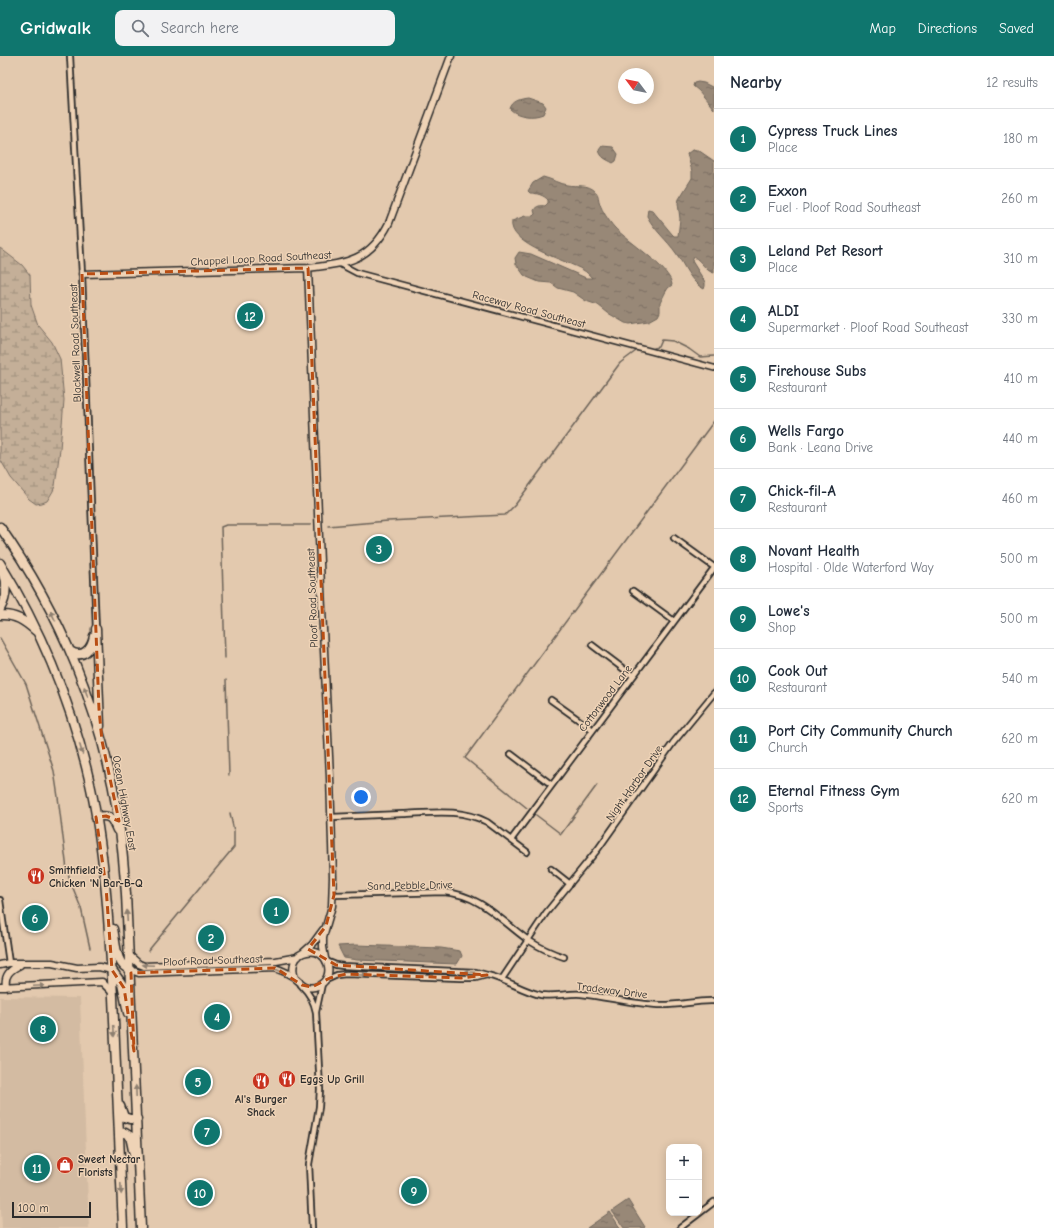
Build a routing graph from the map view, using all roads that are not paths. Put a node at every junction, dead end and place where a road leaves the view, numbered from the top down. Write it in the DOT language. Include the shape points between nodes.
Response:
graph roads {
  1 [pos="70,56"];
  2 [pos="451,56"];
  3 [pos="340,264"];
  4 [pos="308,268"];
  5 [pos="82,274"];
  6 [pos="714,368"];
  7 [pos="0,527"];
  8 [pos="674,538"];
  9 [pos="0,564"];
  10 [pos="714,568"];
  11 [pos="633,592"];
  12 [pos="0,609"];
  13 [pos="0,615"];
  14 [pos="674,621"];
  15 [pos="96,629"];
  16 [pos="40,634"];
  17 [pos="592,645"];
  18 [pos="70,651"];
  19 [pos="633,676"];
  20 [pos="714,693"];
  21 [pos="551,700"];
  22 [pos="593,730"];
  23 [pos="102,741"];
  24 [pos="511,754"];
  25 [pos="552,785"];
  26 [pos="96,817"];
  27 [pos="332,817"];
  28 [pos="121,838"];
  29 [pos="511,840"];
  30 [pos="527,852"];
  31 [pos="551,869"];
  32 [pos="570,884"];
  33 [pos="106,886"];
  34 [pos="334,896"];
  35 [pos="0,900"];
  36 [pos="326,926"];
  37 [pos="528,939"];
  38 [pos="130,955"];
  39 [pos="300,955"];
  40 [pos="564,957"];
  41 [pos="326,959"];
  42 [pos="9,963"];
  43 [pos="22,964"];
  44 [pos="0,965"];
  45 [pos="112,970"];
  46 [pos="130,970"];
  47 [pos="487,975"];
  48 [pos="502,979"];
  49 [pos="296,980"];
  50 [pos="323,982"];
  51 [pos="3,987"];
  52 [pos="112,992"];
  53 [pos="714,1001"];
  54 [pos="316,1012"];
  55 [pos="134,1051"];
  56 [pos="117,1089"];
  57 [pos="136,1119"];
  58 [pos="119,1132"];
  59 [pos="139,1177"];
  60 [pos="714,1202"];
  61 [pos="123,1228"];
  62 [pos="141,1228"];
  63 [pos="312,1228"];
  64 [pos="680,1228"];
  1 -- 5 [label="street, Blackwell Road Southeast"];
  2 -- 3 [label="street, Chappel Loop Road Southeast" via="384,234 361,256"];
  3 -- 4 [label="street, Chappel Loop Road Southeast"];
  3 -- 6 [label="street, Raceway Road Southeast" via="357,273"];
  4 -- 5 [label="street, Chappel Loop Road Southeast"];
  4 -- 27 [label="street, Ploof Road Southeast"];
  5 -- 15 [label="street, Blackwell Road Southeast"];
  18 -- 7 [label="highway, Ocean Highway East, one-way" via="36,583"];
  8 -- 10 [label="street"];
  9 -- 12 [label="highway" via="6,593"];
  9 -- 16 [label="highway"];
  10 -- 14 [label="street, Cottonwood Lane"];
  11 -- 14 [label="street"];
  13 -- 16 [label="highway" via="18,617"];
  14 -- 19 [label="street, Cottonwood Lane"];
  15 -- 18 [label="highway" via="92,644 85,653 78,655"];
  15 -- 23 [label="highway"];
  16 -- 26 [label="highway, one-way" via="78,737"];
  17 -- 19 [label="street"];
  23 -- 18 [label="highway, Ocean Highway East, one-way"];
  19 -- 22 [label="street, Cottonwood Lane"];
  20 -- 32 [label="street, Night Harbor Drive" via="673,743 612,830"];
  21 -- 22 [label="street"];
  22 -- 25 [label="street, Cottonwood Lane"];
  23 -- 28 [label="highway, Ocean Highway East"];
  24 -- 25 [label="street"];
  25 -- 29 [label="street, Cottonwood Lane"];
  26 -- 28 [label="highway" via="102,815 112,819"];
  26 -- 33 [label="highway"];
  27 -- 29 [label="street" via="462,813 487,822"];
  27 -- 34 [label="street, Ploof Road Southeast"];
  38 -- 28 [label="highway, Ocean Highway East, one-way"];
  29 -- 30 [label="street"];
  31 -- 32 [label="street"];
  32 -- 37 [label="street, Night Harbor Drive"];
  33 -- 45 [label="highway"];
  33 -- 46 [label="highway" via="119,960 123,967"];
  34 -- 36 [label="street, Ploof Road Southeast"];
  34 -- 37 [label="street, Sand Pebble Drive" via="444,892 457,894 481,904"];
  35 -- 42 [label="street"];
  36 -- 39 [label="street, Ploof Road Southeast"];
  36 -- 41 [label="street, Ploof Road Southeast" via="323,948"];
  37 -- 40 [label="street, Sand Pebble Drive"];
  37 -- 48 [label="street, Night Harbor Drive"];
  39 -- 38 [label="street, Ploof Road Southeast, one-way" via="276,961 144,966"];
  38 -- 46 [label="highway, Ocean Highway East"];
  39 -- 41 [label="street" via="308,951 315,952"];
  39 -- 49 [label="street" via="293,967"];
  47 -- 41 [label="street, Tradeway Drive, one-way" via="476,972 343,966"];
  41 -- 50 [label="street" via="328,971"];
  42 -- 43 [label="street"];
  42 -- 44 [label="street"];
  43 -- 45 [label="street" via="52,963 77,968 99,966"];
  43 -- 51 [label="street" via="7,975"];
  45 -- 52 [label="highway"];
  45 -- 55 [label="highway" via="124,988"];
  46 -- 49 [label="street, Ploof Road Southeast, one-way" via="139,973 275,968"];
  46 -- 55 [label="highway, Ocean Highway East"];
  47 -- 48 [label="street, Tradeway Drive"];
  50 -- 47 [label="street, Tradeway Drive, one-way" via="337,975 346,974 461,978"];
  48 -- 53 [label="street, Tradeway Drive" via="522,989 543,995 580,994 659,1005"];
  49 -- 50 [label="street" via="307,987 317,986"];
  49 -- 54 [label="street" via="311,997"];
  50 -- 54 [label="street"];
  51 -- 52 [label="street, one-way" via="102,982"];
  52 -- 56 [label="highway, one-way"];
  54 -- 63 [label="street" via="320,1089 309,1164"];
  57 -- 55 [label="highway, Ocean Highway East, one-way"];
  56 -- 57 [label="highway" via="122,1114 124,1117"];
  56 -- 58 [label="highway"];
  57 -- 59 [label="highway, Ocean Highway East"];
  58 -- 59 [label="highway" via="130,1136"];
  58 -- 61 [label="highway, one-way"];
  59 -- 62 [label="highway, Ocean Highway East"];
  60 -- 64 [label="street"];
}
